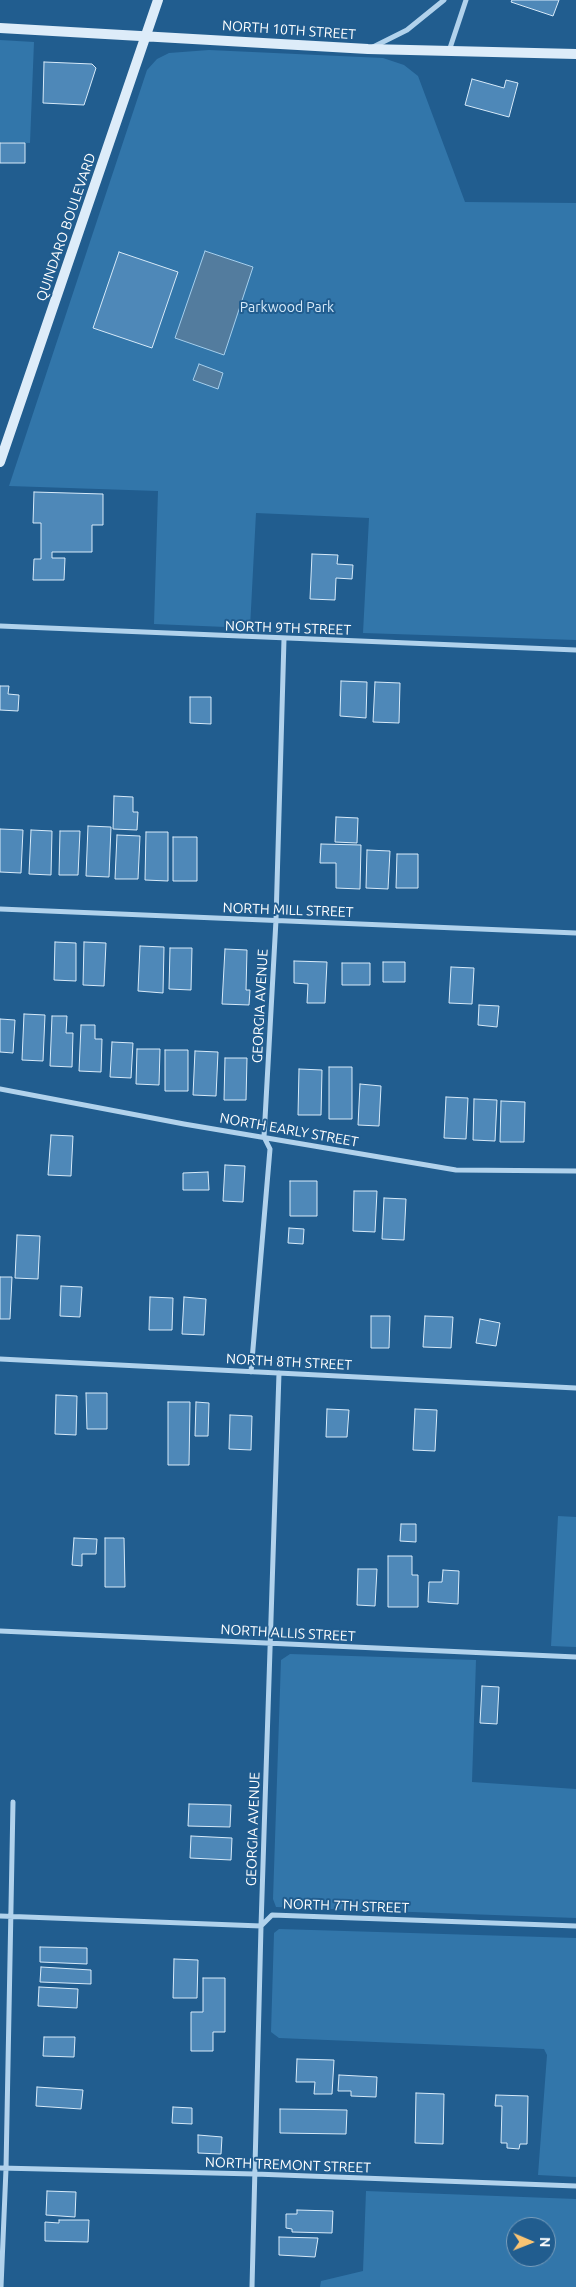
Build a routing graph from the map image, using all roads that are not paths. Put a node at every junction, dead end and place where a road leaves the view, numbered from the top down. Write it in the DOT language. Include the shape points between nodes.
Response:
graph roads {
  1 [pos="158,0"];
  2 [pos="444,0"];
  3 [pos="466,0"];
  4 [pos="0,28"];
  5 [pos="146,36"];
  6 [pos="368,49"];
  7 [pos="449,51"];
  8 [pos="576,54"];
  9 [pos="0,462"];
  10 [pos="0,626"];
  11 [pos="284,639"];
  12 [pos="576,650"];
  13 [pos="0,908"];
  14 [pos="276,920"];
  15 [pos="576,933"];
  16 [pos="0,1089"];
  17 [pos="264,1137"];
  18 [pos="576,1172"];
  19 [pos="0,1360"];
  20 [pos="251,1372"];
  21 [pos="279,1372"];
  22 [pos="576,1388"];
  23 [pos="0,1631"];
  24 [pos="270,1644"];
  25 [pos="576,1657"];
  26 [pos="13,1802"];
  27 [pos="0,1916"];
  28 [pos="11,1917"];
  29 [pos="261,1926"];
  30 [pos="576,1926"];
  31 [pos="3,2168"];
  32 [pos="255,2174"];
  33 [pos="576,2186"];
  34 [pos="1,2287"];
  35 [pos="252,2287"];
  1 -- 5 [label="street, QUINDARO BOULEVARD"];
  2 -- 6 [label="street" via="408,30"];
  3 -- 7 [label="street"];
  4 -- 5 [label="street, NORTH 10TH STREET"];
  5 -- 6 [label="street, NORTH 10TH STREET"];
  5 -- 9 [label="street, QUINDARO BOULEVARD"];
  6 -- 7 [label="street, NORTH 10TH STREET"];
  7 -- 8 [label="street, NORTH 10TH STREET"];
  10 -- 11 [label="street, NORTH 9TH STREET"];
  11 -- 12 [label="street, NORTH 9TH STREET"];
  11 -- 14 [label="street, GEORGIA AVENUE"];
  13 -- 14 [label="street, NORTH MILL STREET"];
  14 -- 15 [label="street, NORTH MILL STREET"];
  14 -- 17 [label="street, GEORGIA AVENUE"];
  16 -- 17 [label="street, NORTH EARLY STREET"];
  17 -- 18 [label="street, NORTH EARLY STREET" via="456,1170"];
  17 -- 20 [label="street, GEORGIA AVENUE" via="270,1149"];
  19 -- 20 [label="street, NORTH 8TH STREET"];
  20 -- 21 [label="street, NORTH 8TH STREET"];
  21 -- 22 [label="street, NORTH 8TH STREET"];
  21 -- 24 [label="street, GEORGIA AVENUE"];
  23 -- 24 [label="street, NORTH ALLIS STREET"];
  24 -- 25 [label="street, NORTH ALLIS STREET"];
  24 -- 29 [label="street, GEORGIA AVENUE"];
  26 -- 28 [label="street"];
  27 -- 28 [label="street, NORTH 7TH STREET"];
  28 -- 29 [label="street, NORTH 7TH STREET"];
  28 -- 31 [label="street"];
  29 -- 30 [label="street, NORTH 7TH STREET" via="272,1915"];
  29 -- 32 [label="street, GEORGIA AVENUE"];
  31 -- 32 [label="street, NORTH TREMONT STREET"];
  31 -- 34 [label="street"];
  32 -- 33 [label="street, NORTH TREMONT STREET"];
  32 -- 35 [label="street, GEORGIA AVENUE"];
}
